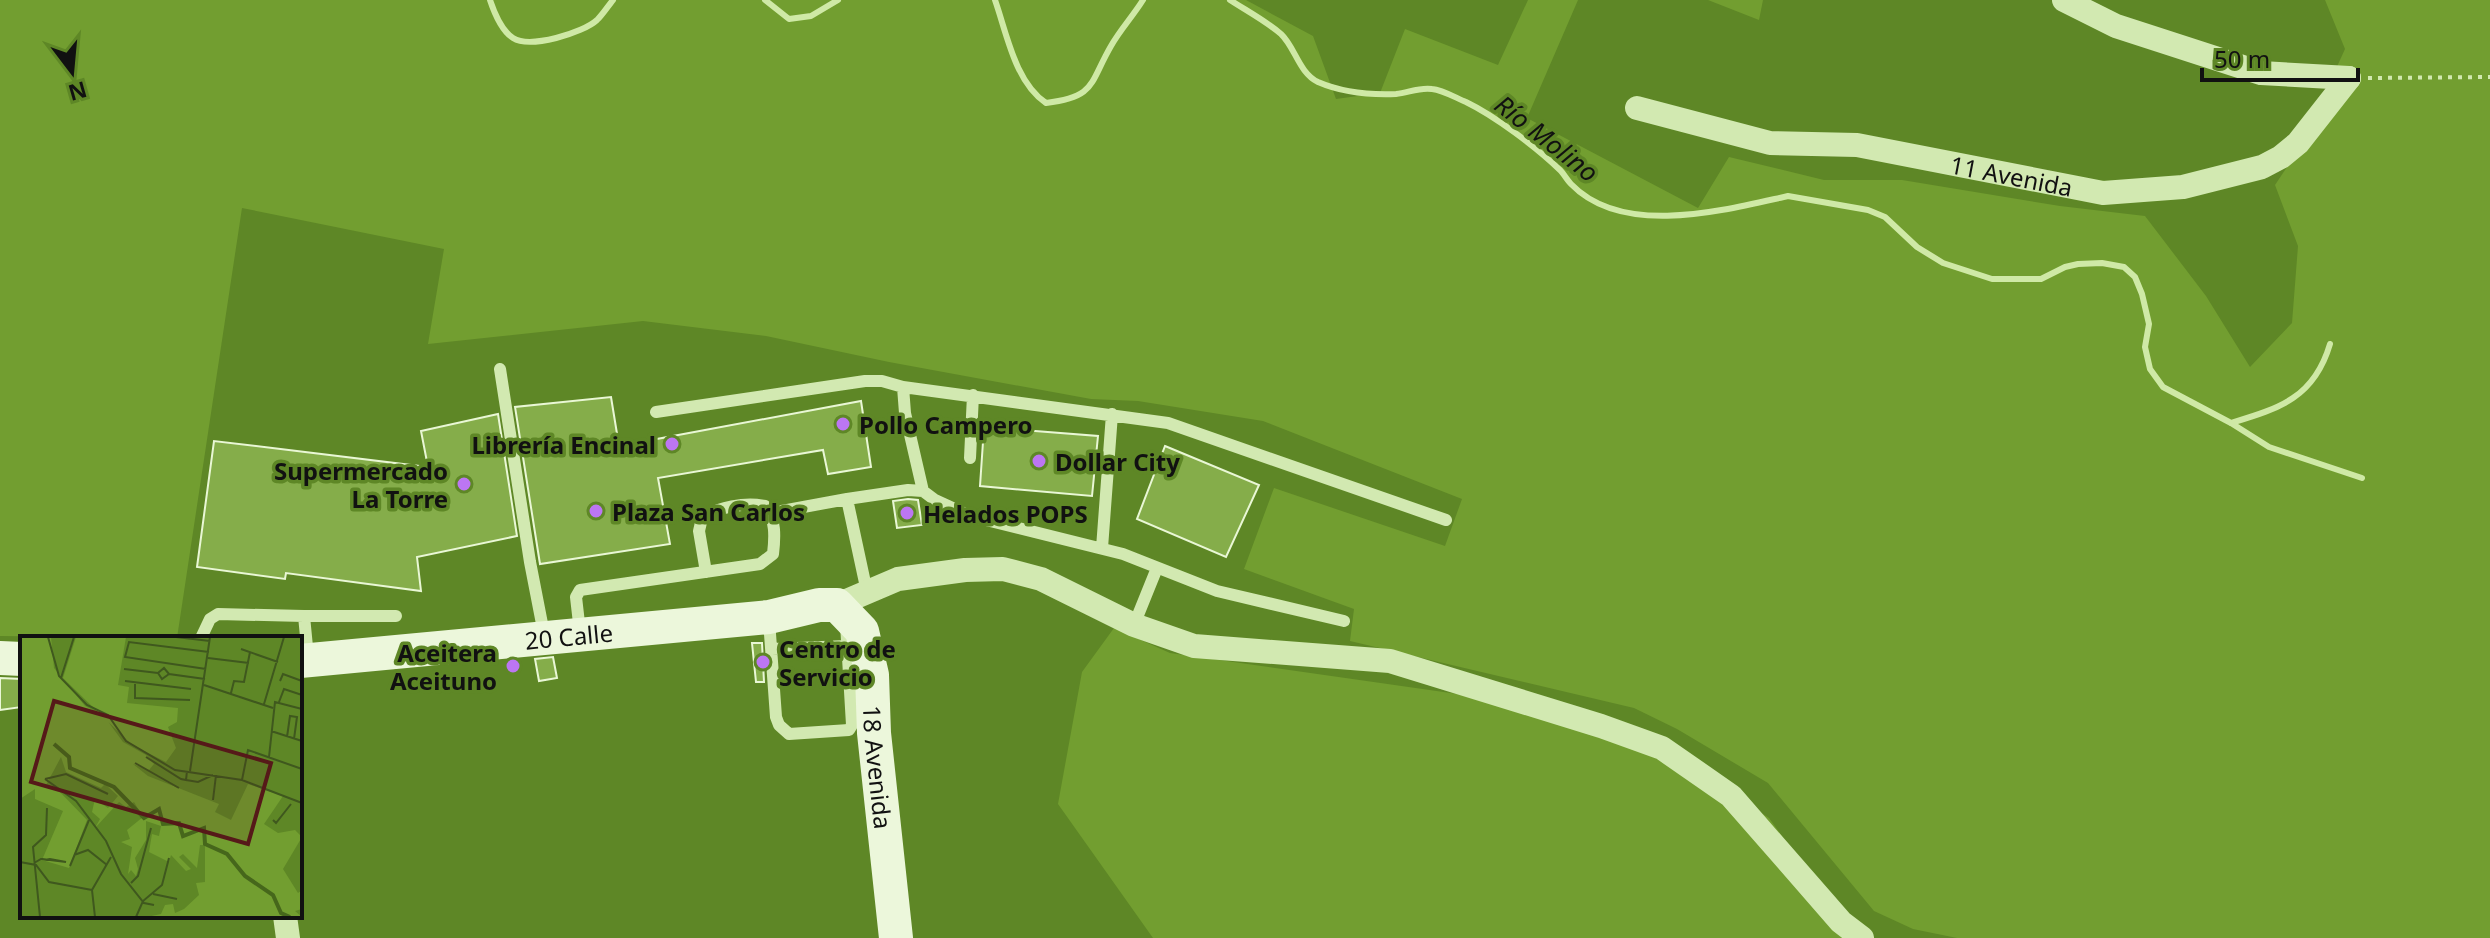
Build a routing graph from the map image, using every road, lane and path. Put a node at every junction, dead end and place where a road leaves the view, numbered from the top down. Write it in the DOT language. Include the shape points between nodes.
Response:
graph roads {
  1 [pos="2064,0"];
  2 [pos="2490,77"];
  3 [pos="2349,78"];
  4 [pos="1637,108"];
  5 [pos="500,369"];
  6 [pos="903,387"];
  7 [pos="973,395"];
  8 [pos="656,412"];
  9 [pos="1112,414"];
  10 [pos="970,458"];
  11 [pos="923,491"];
  12 [pos="847,499"];
  13 [pos="771,513"];
  14 [pos="1446,520"];
  15 [pos="1102,548"];
  16 [pos="1157,568"];
  17 [pos="706,572"];
  18 [pos="850,603"];
  19 [pos="304,616"];
  20 [pos="396,616"];
  21 [pos="1344,621"];
  22 [pos="1134,625"];
  23 [pos="770,633"];
  24 [pos="580,635"];
  25 [pos="202,636"];
  26 [pos="545,639"];
  27 [pos="847,646"];
  28 [pos="0,658"];
  29 [pos="20,659"];
  30 [pos="304,661"];
  31 [pos="285,918"];
  32 [pos="288,938"];
  33 [pos="896,938"];
  34 [pos="1862,938"];
  1 -- 3 [label="street" via="2116,26 2261,73"];
  2 -- 3 [label="path"];
  3 -- 4 [label="street, 11 Avenida" via="2298,143 2262,167 2183,187 2103,193 1857,145 1770,143"];
  5 -- 26 [label="lane"];
  6 -- 7 [label="lane"];
  6 -- 8 [label="lane" via="865,381"];
  6 -- 11 [label="lane"];
  7 -- 9 [label="lane"];
  7 -- 10 [label="lane"];
  9 -- 14 [label="lane" via="1168,423"];
  9 -- 15 [label="lane"];
  11 -- 12 [label="lane"];
  11 -- 15 [label="lane" via="970,516"];
  12 -- 13 [label="lane"];
  12 -- 18 [label="lane"];
  13 -- 17 [label="lane" via="773,554 760,564"];
  13 -- 17 [label="lane" via="755,504 711,511 702,518"];
  15 -- 16 [label="lane"];
  16 -- 21 [label="lane" via="1217,591"];
  16 -- 22 [label="lane"];
  17 -- 24 [label="lane" via="580,590"];
  18 -- 22 [label="street" via="898,579 1003,569 1041,579"];
  18 -- 23 [label="street, 20 Calle" via="819,605"];
  18 -- 27 [label="lane"];
  18 -- 33 [label="street, 18 Avenida" via="872,675"];
  19 -- 20 [label="lane"];
  19 -- 25 [label="lane" via="218,614"];
  19 -- 30 [label="lane"];
  22 -- 34 [label="street" via="1194,646 1390,661 1662,748 1731,796 1841,922"];
  23 -- 24 [label="street, 20 Calle"];
  23 -- 27 [label="lane"];
  23 -- 27 [label="lane" via="776,717 789,734 849,730"];
  24 -- 26 [label="street, 20 Calle"];
  26 -- 30 [label="street, 20 Calle"];
  28 -- 29 [label="street"];
  31 -- 32 [label="street"];
}
